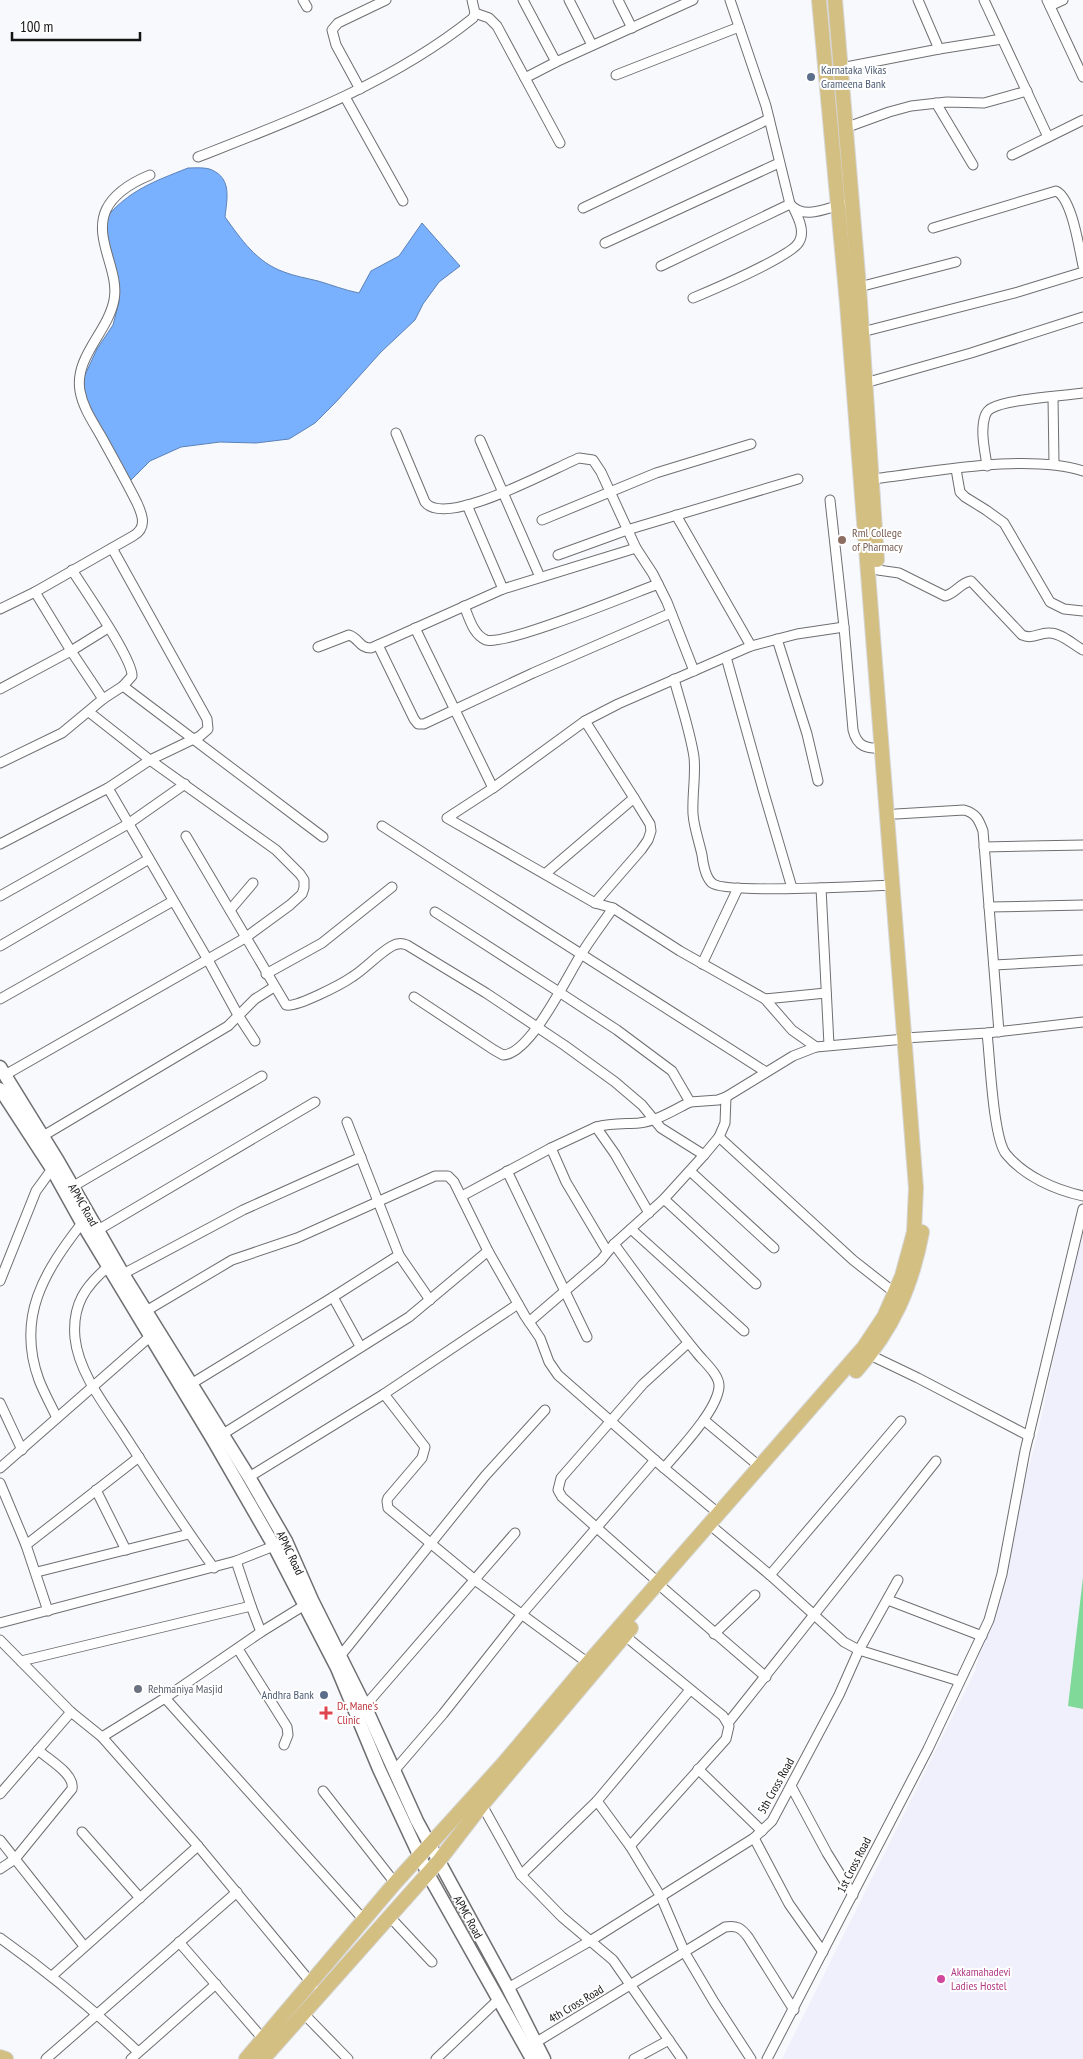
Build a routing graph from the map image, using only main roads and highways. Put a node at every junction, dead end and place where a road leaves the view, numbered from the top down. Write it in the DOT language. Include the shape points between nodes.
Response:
graph roads {
  1 [pos="819,0"];
  2 [pos="835,0"];
  3 [pos="844,204"];
  4 [pos="852,288"];
  5 [pos="907,1038"];
  6 [pos="712,1527"];
  7 [pos="661,1586"];
  8 [pos="316,1988"];
  9 [pos="0,2057"];
  10 [pos="6,2059"];
  11 [pos="246,2059"];
  12 [pos="262,2059"];
  1 -- 3 [label="main road"];
  2 -- 3 [label="main road" via="845,128"];
  3 -- 4 [label="main road"];
  4 -- 5 [label="main road" via="893,885"];
  4 -- 5 [label="main road" via="862,332 896,814"];
  5 -- 6 [label="main road" via="916,1188 914,1232 902,1276 884,1317 864,1347 718,1513"];
  5 -- 6 [label="main road" via="925,1186 923,1227 916,1263 903,1300 870,1355"];
  6 -- 7 [label="main road"];
  7 -- 8 [label="main road" via="588,1663 503,1764 395,1883 364,1920"];
  7 -- 8 [label="main road" via="428,1874"];
  8 -- 11 [label="main road" via="263,2038"];
  8 -- 12 [label="main road" via="303,2013"];
  9 -- 10 [label="main road"];
}
